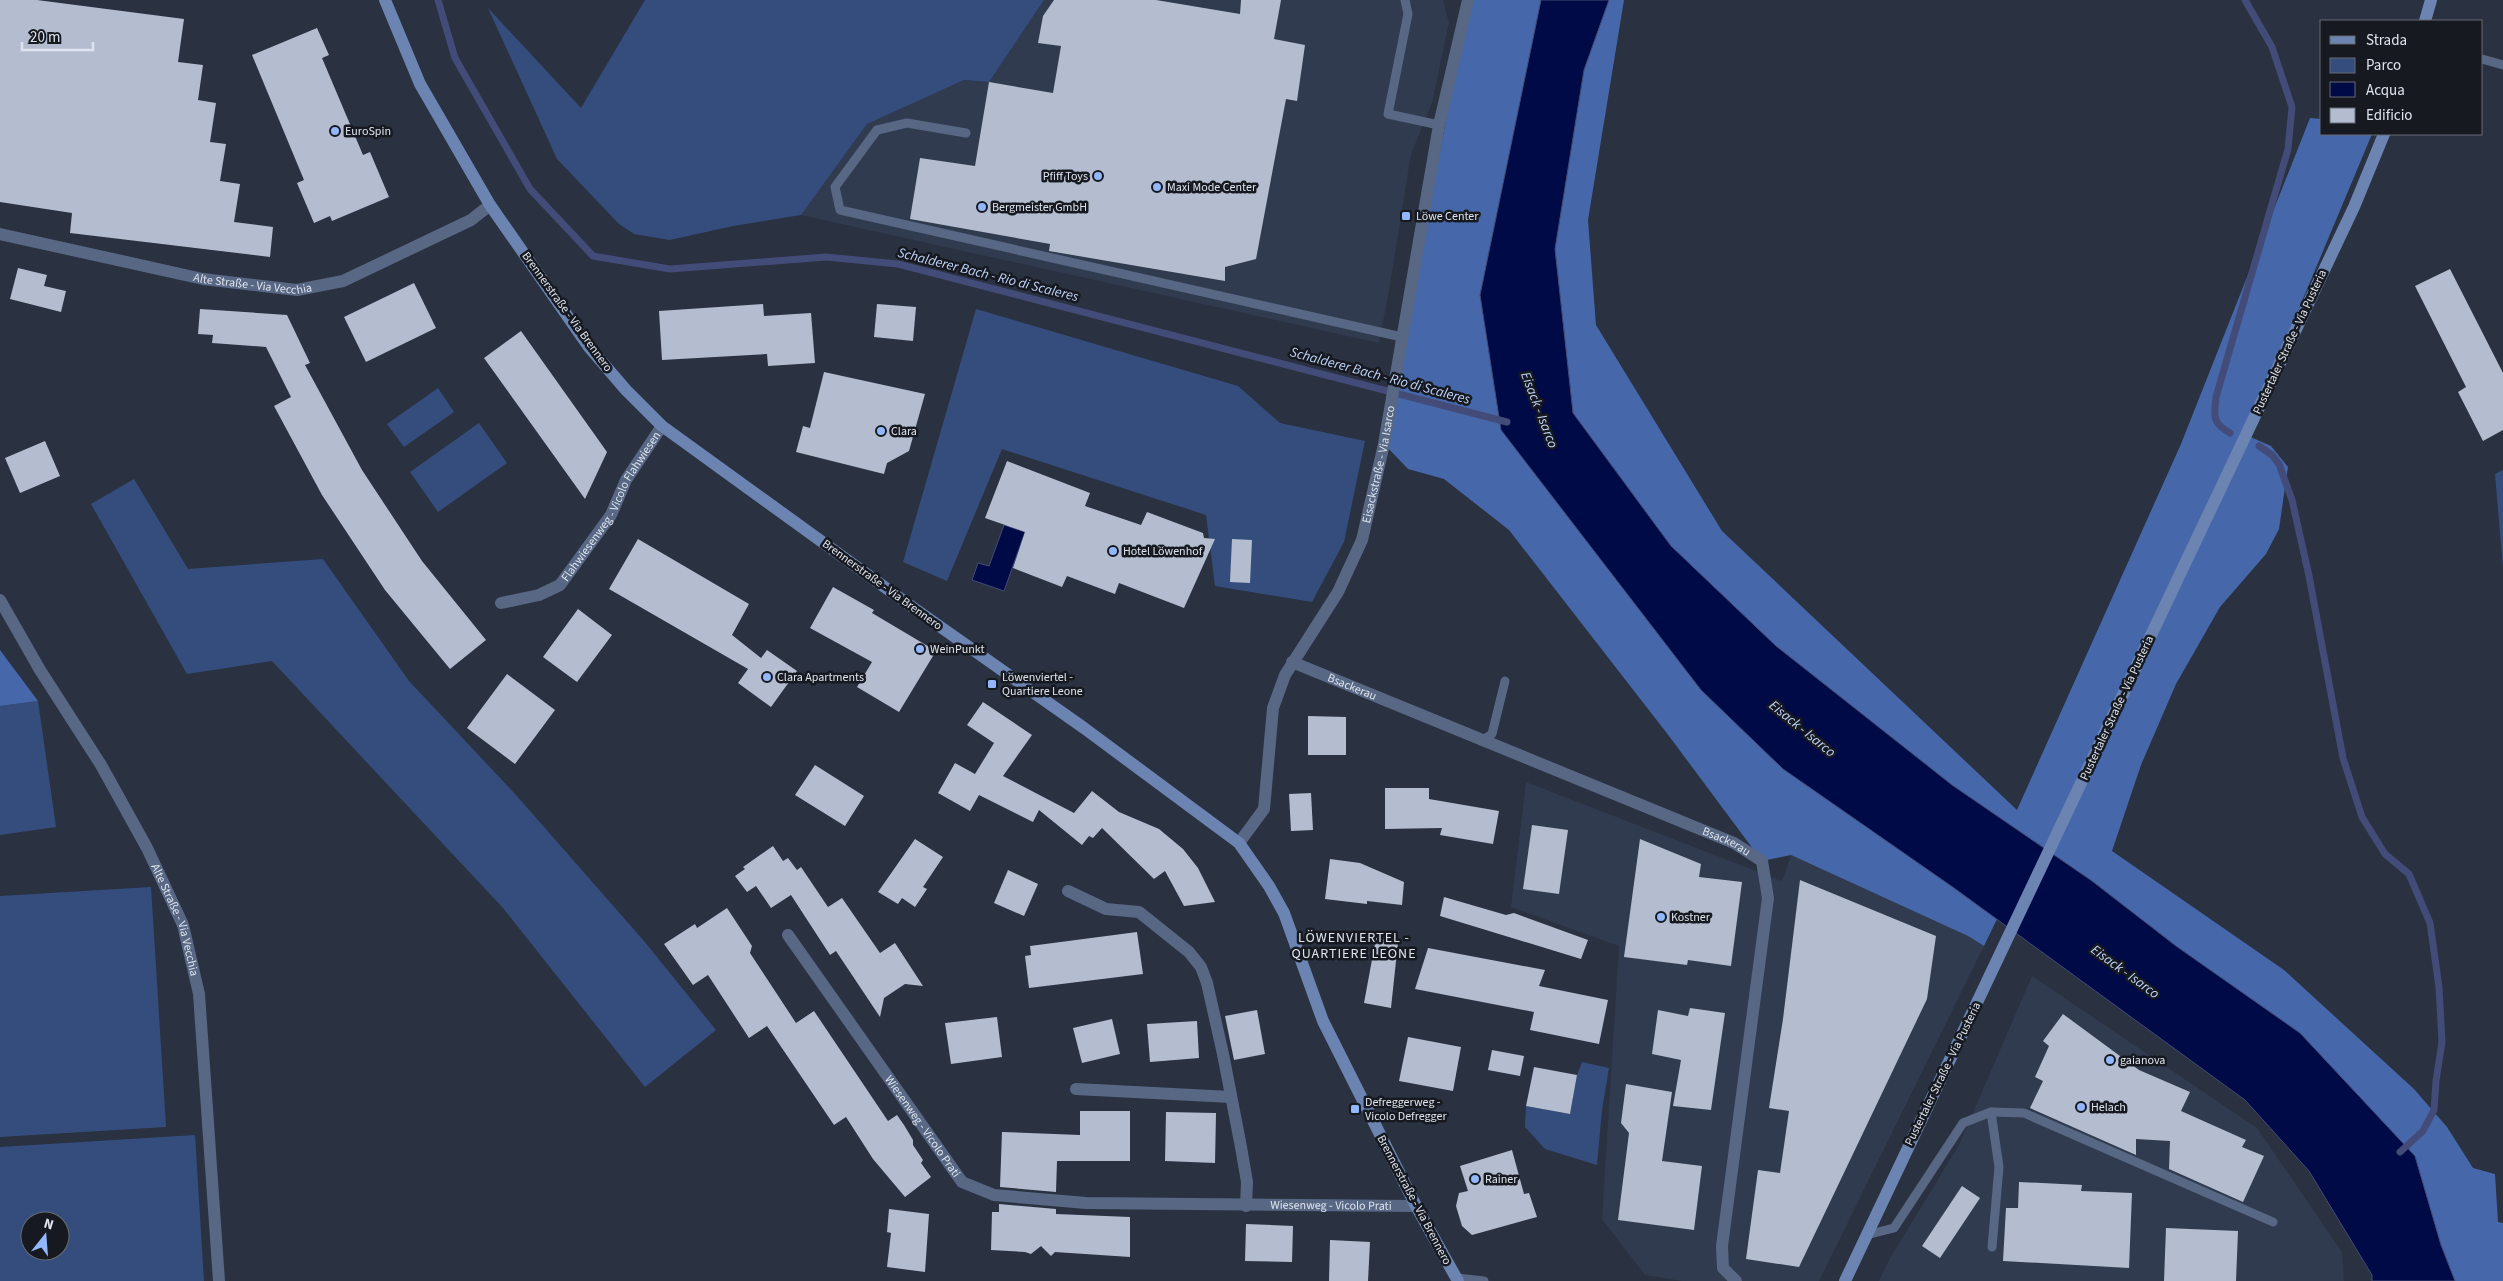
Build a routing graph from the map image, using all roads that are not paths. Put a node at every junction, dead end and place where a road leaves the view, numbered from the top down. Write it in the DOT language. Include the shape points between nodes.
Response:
graph roads {
  1 [pos="385,0"];
  2 [pos="1404,0"];
  3 [pos="1468,0"];
  4 [pos="2431,0"];
  5 [pos="2425,20"];
  6 [pos="2483,59"];
  7 [pos="2503,65"];
  8 [pos="1439,125"];
  9 [pos="966,133"];
  10 [pos="2384,135"];
  11 [pos="490,205"];
  12 [pos="0,234"];
  13 [pos="1402,336"];
  14 [pos="662,426"];
  15 [pos="0,600"];
  16 [pos="501,603"];
  17 [pos="1292,662"];
  18 [pos="1505,681"];
  19 [pos="1481,740"];
  20 [pos="1239,843"];
  21 [pos="1068,891"];
  22 [pos="788,934"];
  23 [pos="1076,1089"];
  24 [pos="1231,1097"];
  25 [pos="1991,1112"];
  26 [pos="1246,1206"];
  27 [pos="1416,1206"];
  28 [pos="2273,1222"];
  29 [pos="1866,1235"];
  30 [pos="1992,1247"];
  31 [pos="1458,1279"];
  32 [pos="219,1281"];
  33 [pos="1484,1281"];
  34 [pos="1736,1281"];
  35 [pos="1845,1281"];
  1 -- 11 [label="main road, Brennerstraße - Via Brennero" via="420,84"];
  2 -- 8 [label="lane" via="1408,14 1388,114"];
  3 -- 8 [label="street, Eisackstraße - Via Isarco"];
  4 -- 5 [label="main road"];
  6 -- 7 [label="lane"];
  8 -- 13 [label="street, Eisackstraße - Via Isarco"];
  9 -- 13 [label="lane" via="907,123 877,130 835,187 840,210"];
  10 -- 29 [label="main road, Pustertaler Straße - Via Pusteria" via="2354,207"];
  11 -- 12 [label="street, Alte Straße - Via Vecchia" via="471,220 343,281 297,290 203,279"];
  11 -- 14 [label="main road, Brennerstraße - Via Brennero" via="589,347"];
  13 -- 17 [label="street, Eisackstraße - Via Isarco" via="1384,444 1362,540 1338,592"];
  14 -- 16 [label="street, Flahwiesenweg - Vicolo Flahwiesen" via="626,480 611,514 560,585"];
  14 -- 20 [label="main road, Brennerstraße - Via Brennero"];
  15 -- 32 [label="street, Alte Straße - Via Vecchia" via="101,765 147,848 183,926 199,994"];
  17 -- 19 [label="street, Bsackerau"];
  17 -- 20 [label="street, Eisackstraße - Via Isarco" via="1273,708 1264,808"];
  18 -- 19 [label="lane" via="1492,734"];
  19 -- 34 [label="street, Bsackerau" via="1734,843 1762,861 1768,898 1722,1246 1723,1268"];
  20 -- 27 [label="main road, Brennerstraße - Via Brennero" via="1284,913 1323,1021"];
  21 -- 24 [label="street" via="1106,910 1139,912 1189,952 1201,967"];
  22 -- 26 [label="street, Wiesenweg - Vicolo Prati" via="962,1182 994,1194 1086,1203"];
  23 -- 24 [label="street"];
  24 -- 26 [label="street" via="1248,1182"];
  25 -- 28 [label="lane" via="2024,1113"];
  25 -- 29 [label="lane" via="1963,1123 1894,1228"];
  25 -- 30 [label="lane" via="1998,1167"];
  26 -- 27 [label="street, Wiesenweg - Vicolo Prati"];
  27 -- 31 [label="main road, Brennerstraße - Via Brennero"];
  29 -- 35 [label="main road, Pustertaler Straße - Via Pusteria"];
  31 -- 33 [label="lane"];
}
